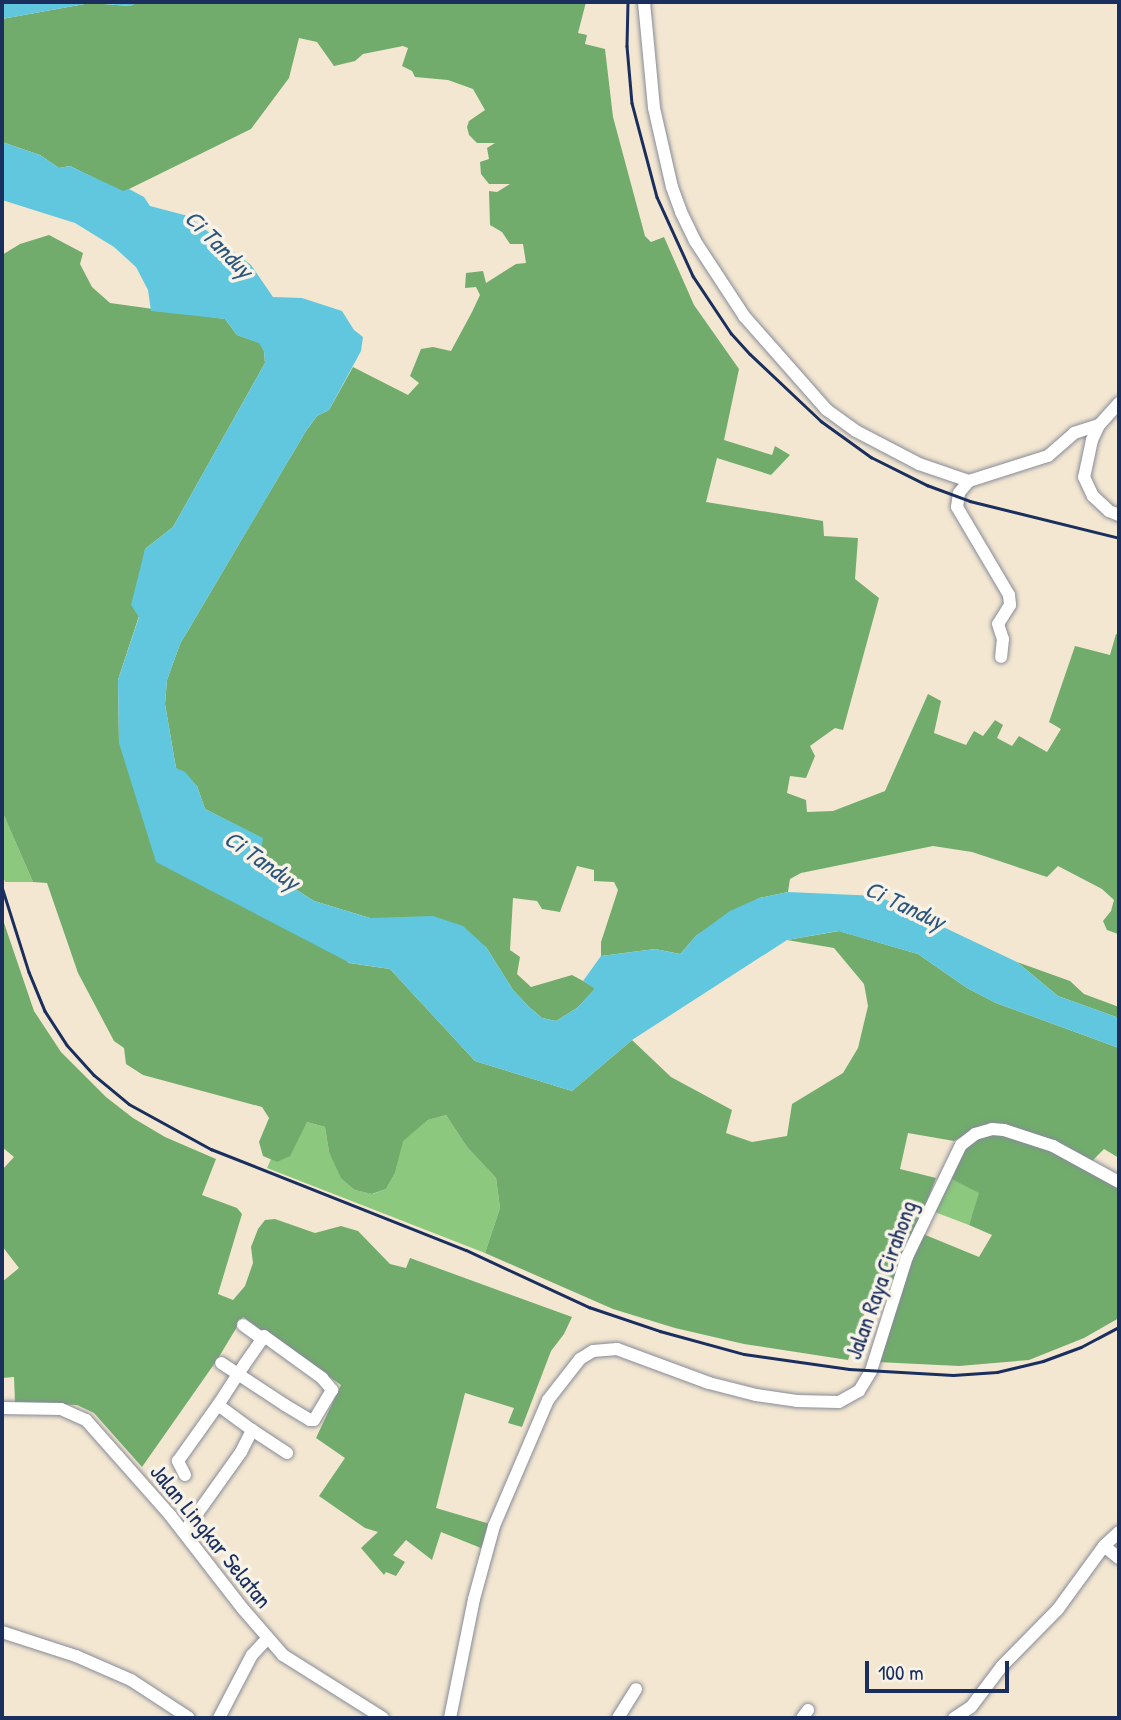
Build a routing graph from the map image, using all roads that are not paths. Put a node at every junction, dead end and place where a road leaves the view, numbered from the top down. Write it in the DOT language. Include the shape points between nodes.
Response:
graph roads {
  1 [pos="644,2"];
  2 [pos="1119,403"];
  3 [pos="1099,425"];
  4 [pos="969,481"];
  5 [pos="1119,515"];
  6 [pos="1000,657"];
  7 [pos="1119,1182"];
  8 [pos="243,1325"];
  9 [pos="262,1339"];
  10 [pos="221,1363"];
  11 [pos="238,1374"];
  12 [pos="218,1405"];
  13 [pos="2,1408"];
  14 [pos="252,1430"];
  15 [pos="287,1453"];
  16 [pos="185,1475"];
  17 [pos="184,1532"];
  18 [pos="1119,1532"];
  19 [pos="1104,1546"];
  20 [pos="1119,1558"];
  21 [pos="2,1632"];
  22 [pos="267,1639"];
  23 [pos="636,1689"];
  24 [pos="189,1718"];
  25 [pos="219,1718"];
  26 [pos="383,1718"];
  27 [pos="450,1718"];
  28 [pos="618,1718"];
  29 [pos="954,1718"];
  1 -- 4 [label="street" via="654,108 672,187 695,241 744,316 827,410 845,424 919,464"];
  2 -- 3 [label="street"];
  3 -- 4 [label="street" via="1074,433 1048,456"];
  3 -- 5 [label="street" via="1084,477 1093,496"];
  4 -- 6 [label="street" via="959,493 957,507 1009,595 1010,605 998,624 1003,639"];
  7 -- 27 [label="street, Jalan Raya Cirahong" via="1053,1146 1003,1130 975,1134 961,1145 907,1258 871,1371 859,1391 839,1402 756,1395 617,1349 593,1351 580,1359 548,1400 494,1526"];
  8 -- 9 [label="street"];
  9 -- 11 [label="street"];
  9 -- 11 [label="street" via="264,1336 332,1386 329,1399 310,1420"];
  10 -- 11 [label="street"];
  11 -- 12 [label="street"];
  12 -- 14 [label="street"];
  12 -- 16 [label="street" via="178,1461"];
  13 -- 17 [label="street, Jalan Lingkar Selatan" via="53,1408 78,1414 110,1444"];
  14 -- 15 [label="street"];
  14 -- 17 [label="street"];
  17 -- 22 [label="street, Jalan Lingkar Selatan"];
  18 -- 19 [label="street"];
  19 -- 20 [label="street"];
  19 -- 29 [label="street" via="1058,1609 1015,1651 971,1707"];
  21 -- 24 [label="street" via="131,1680"];
  22 -- 25 [label="street" via="252,1655"];
  22 -- 26 [label="street, Jalan Lingkar Selatan" via="293,1663"];
  23 -- 28 [label="street"];
}
